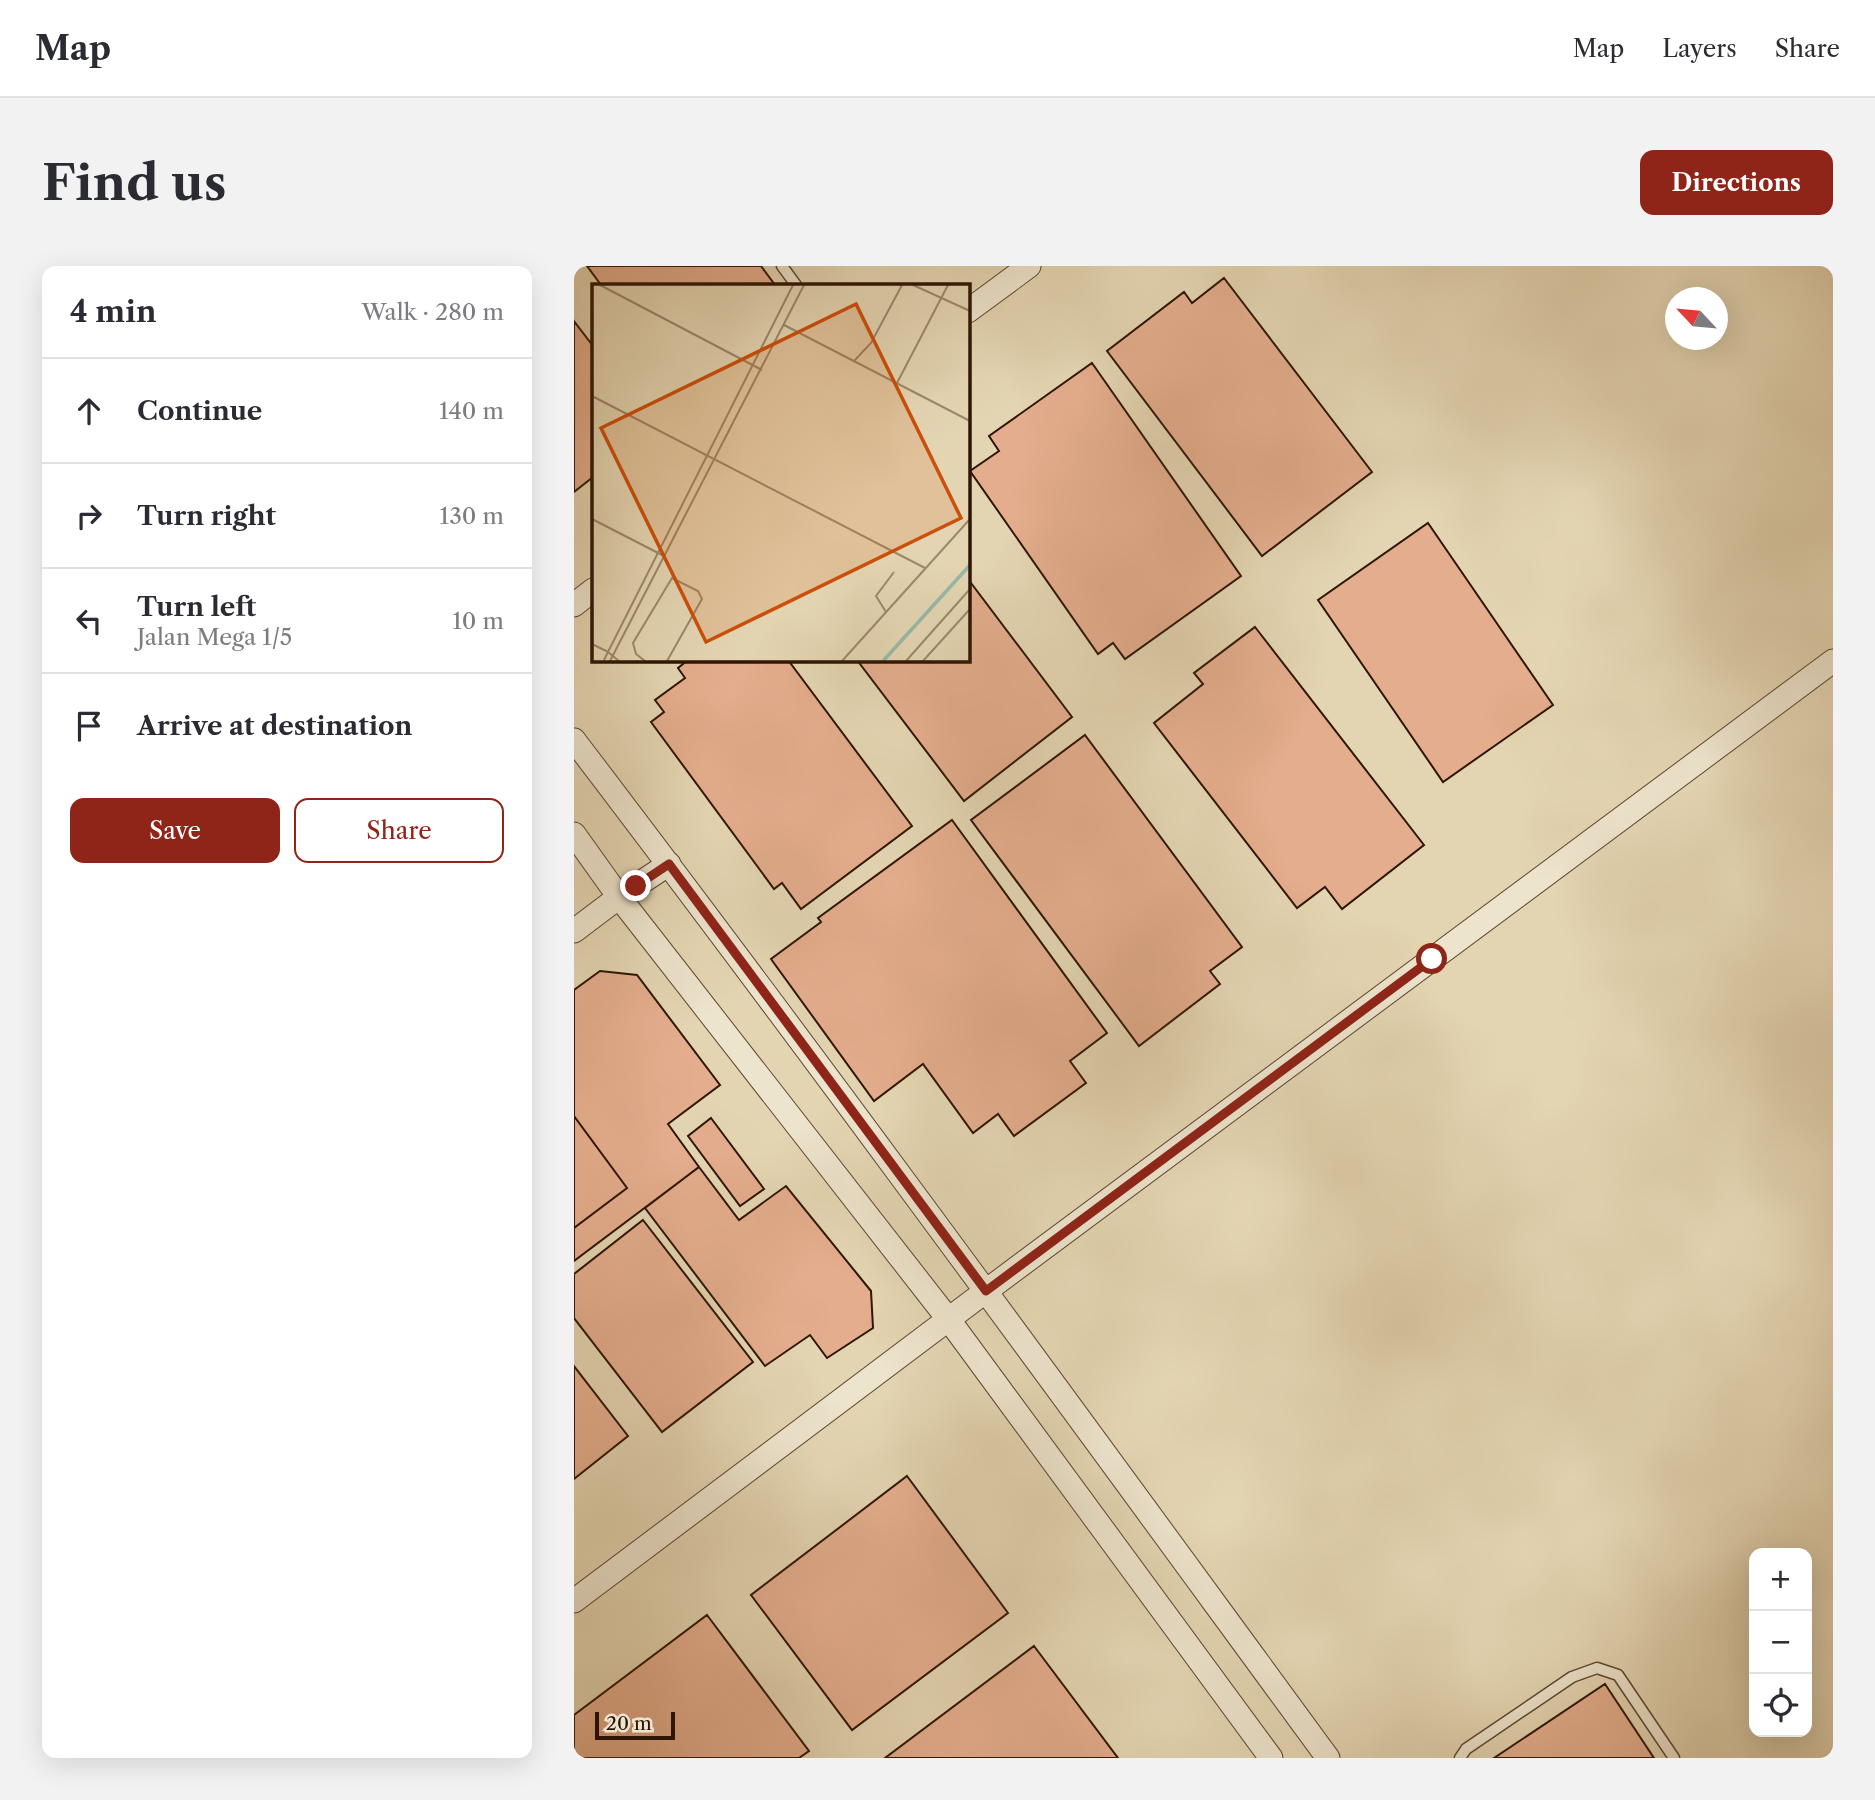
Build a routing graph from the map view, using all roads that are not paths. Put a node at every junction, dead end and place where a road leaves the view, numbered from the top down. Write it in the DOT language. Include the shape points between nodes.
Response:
graph roads {
  1 [pos="782,266"];
  2 [pos="1029,266"];
  3 [pos="795,284"];
  4 [pos="970,310"];
  5 [pos="592,591"];
  6 [pos="574,605"];
  7 [pos="1833,661"];
  8 [pos="574,740"];
  9 [pos="574,834"];
  10 [pos="669,864"];
  11 [pos="620,897"];
  12 [pos="574,930"];
  13 [pos="986,1291"];
  14 [pos="949,1320"];
  15 [pos="574,1601"];
  16 [pos="1271,1758"];
  17 [pos="1328,1758"];
  18 [pos="1460,1758"];
  19 [pos="1674,1758"];
  1 -- 3 [label="lane"];
  2 -- 4 [label="street"];
  5 -- 6 [label="street"];
  7 -- 13 [label="street"];
  8 -- 10 [label="street"];
  9 -- 11 [label="street"];
  10 -- 11 [label="street"];
  10 -- 13 [label="street"];
  11 -- 12 [label="street"];
  11 -- 14 [label="street"];
  13 -- 14 [label="street"];
  13 -- 17 [label="street"];
  14 -- 15 [label="street"];
  14 -- 16 [label="street"];
  18 -- 19 [label="lane" via="1466,1749 1572,1677 1597,1668 1618,1675"];
}
